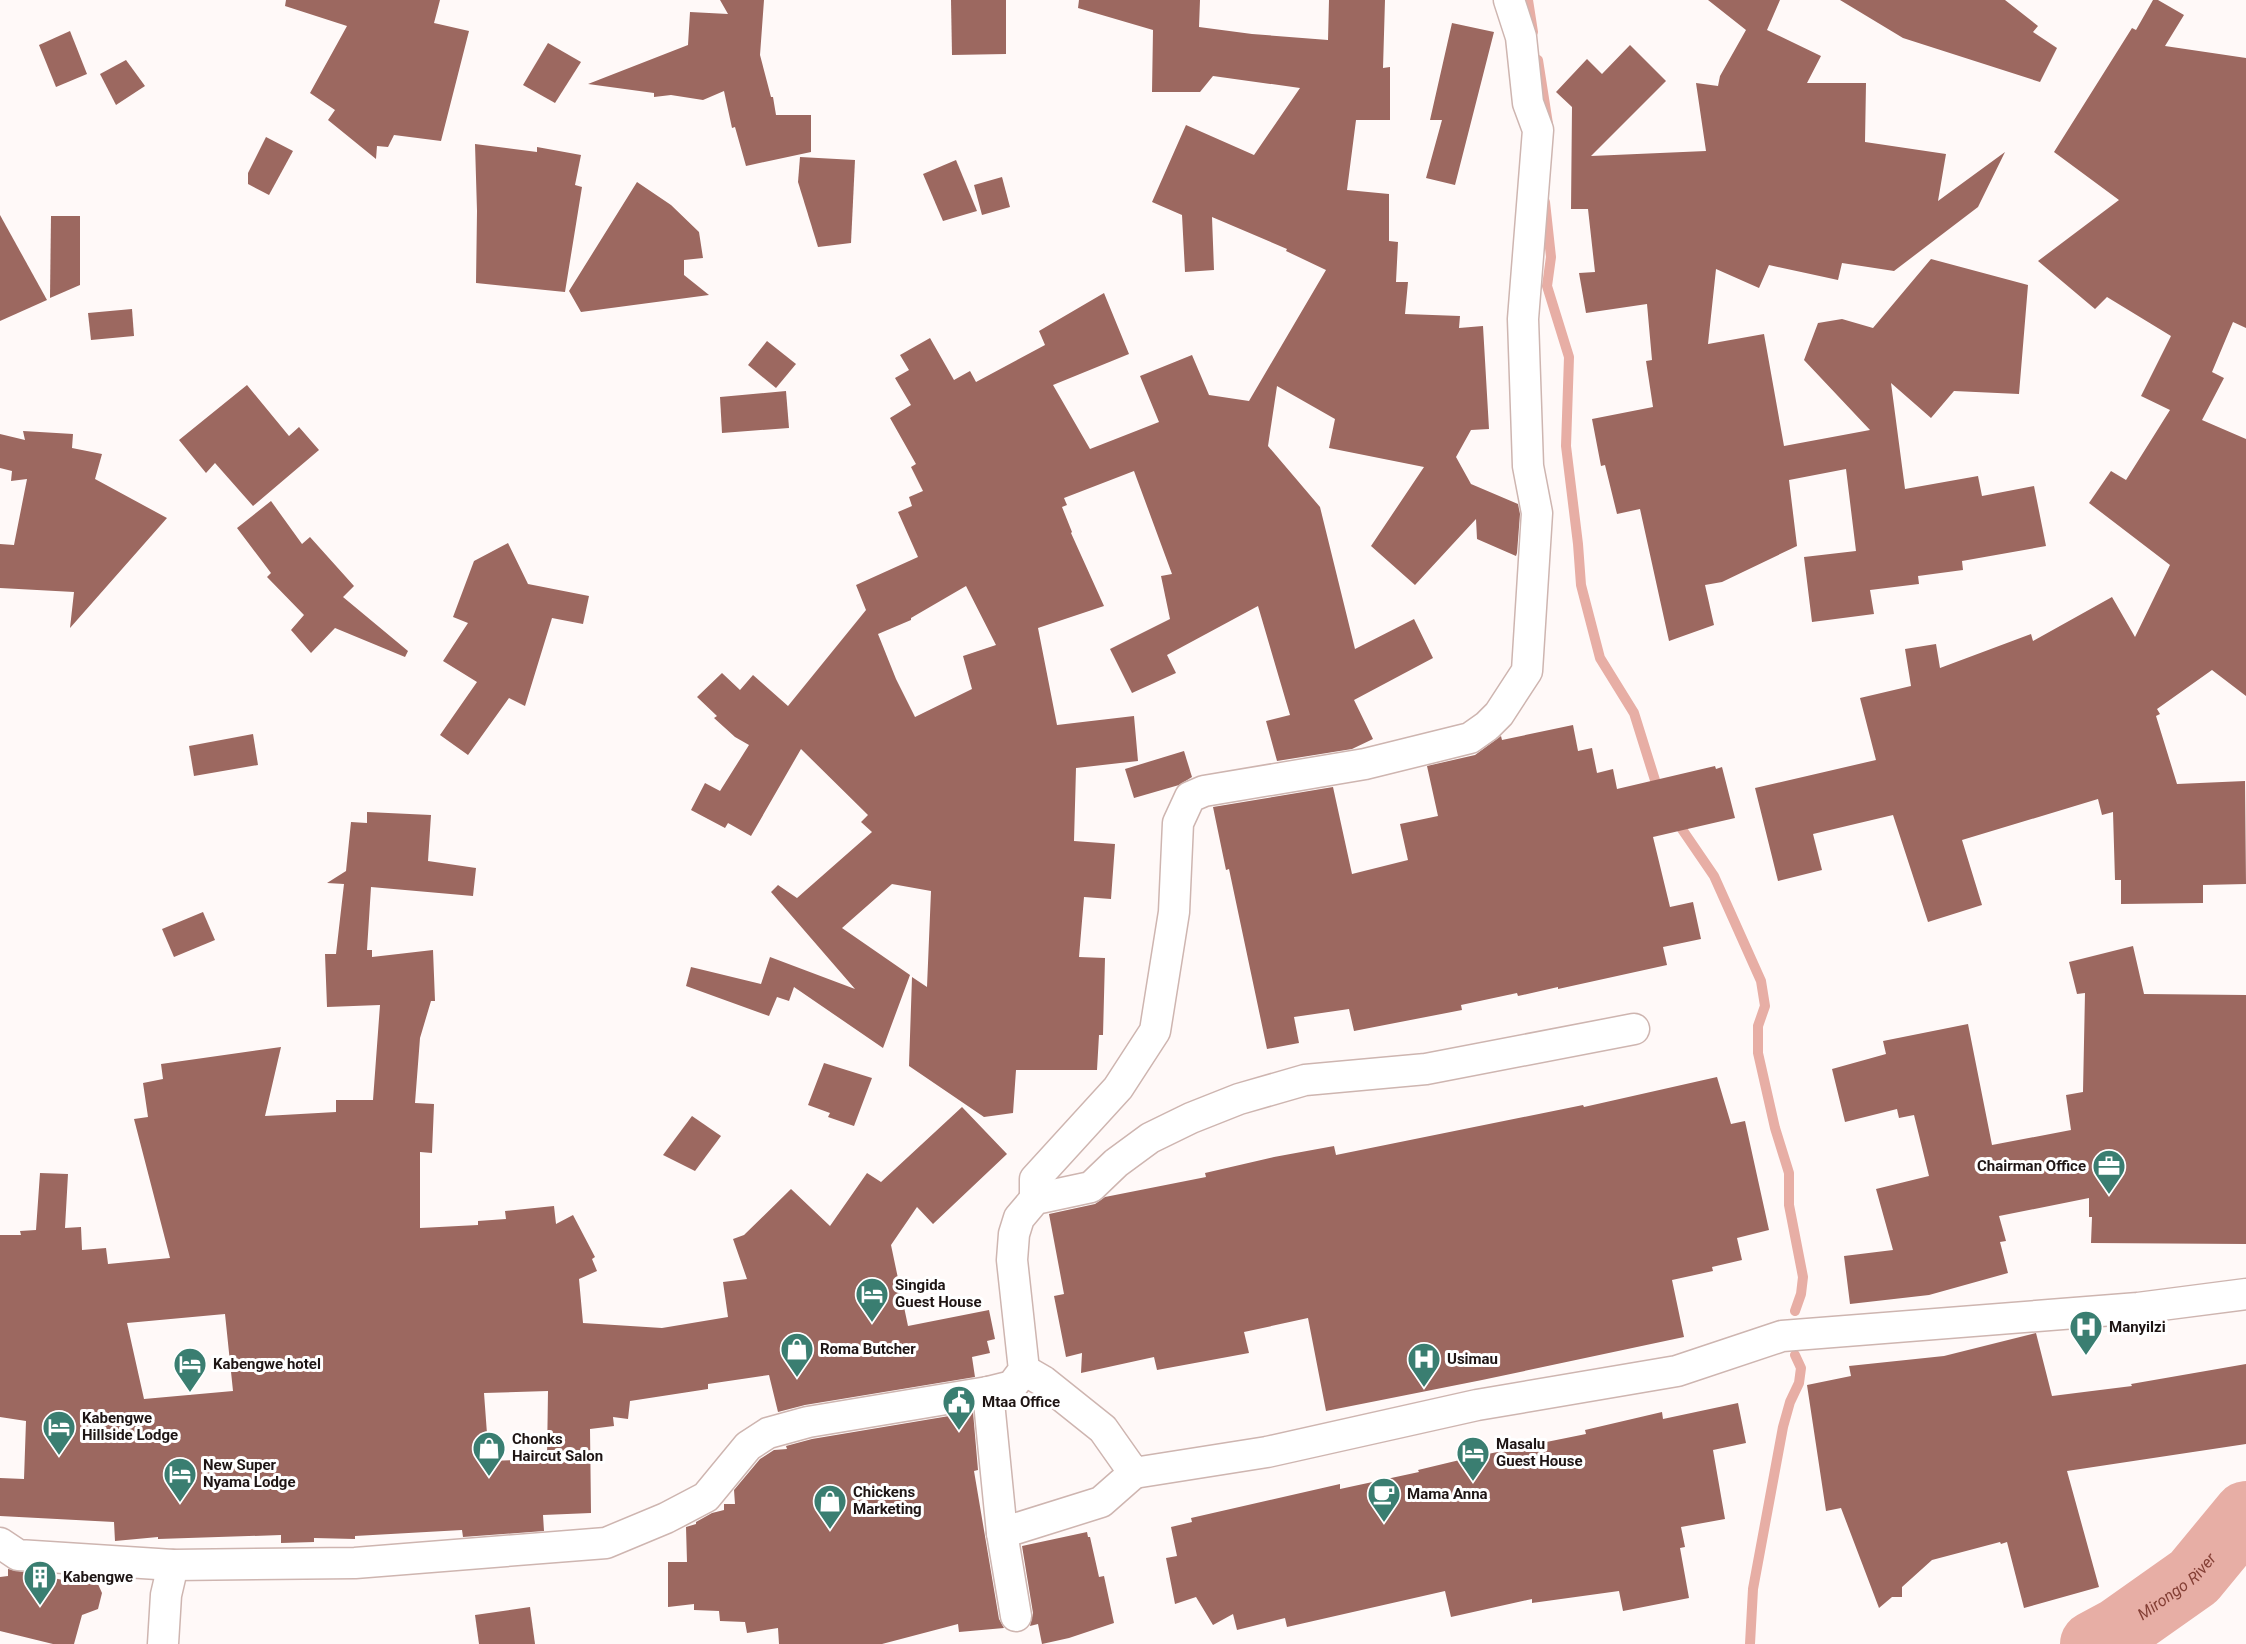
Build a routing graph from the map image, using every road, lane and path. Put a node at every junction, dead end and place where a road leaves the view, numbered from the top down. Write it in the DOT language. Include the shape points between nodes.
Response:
graph roads {
  1 [pos="1509,0"];
  2 [pos="1634,1029"];
  3 [pos="1035,1199"];
  4 [pos="2246,1294"];
  5 [pos="1024,1370"];
  6 [pos="988,1392"];
  7 [pos="1134,1473"];
  8 [pos="1002,1533"];
  9 [pos="0,1543"];
  10 [pos="172,1565"];
  11 [pos="1016,1616"];
  12 [pos="163,1644"];
  1 -- 3 [label="street" via="1521,37 1528,103 1538,130 1523,319 1528,466 1537,513 1527,671 1499,714 1470,738 1365,764 1204,791 1190,797 1179,823 1174,912 1155,1031 1118,1088 1035,1179"];
  2 -- 3 [label="street" via="1426,1069 1305,1080 1191,1118 1150,1138 1090,1187"];
  3 -- 5 [label="street" via="1019,1218 1012,1260"];
  4 -- 7 [label="street" via="2138,1308 1782,1336 1677,1371 1477,1405 1267,1452"];
  5 -- 6 [label="street" via="1012,1386"];
  5 -- 7 [label="street" via="1103,1430"];
  6 -- 8 [label="street"];
  6 -- 10 [label="street" via="808,1422 768,1433 748,1446 706,1497 606,1543 355,1563"];
  7 -- 8 [label="street" via="1101,1502"];
  8 -- 11 [label="street"];
  9 -- 10 [label="street" via="18,1555"];
  10 -- 12 [label="street"];
}
